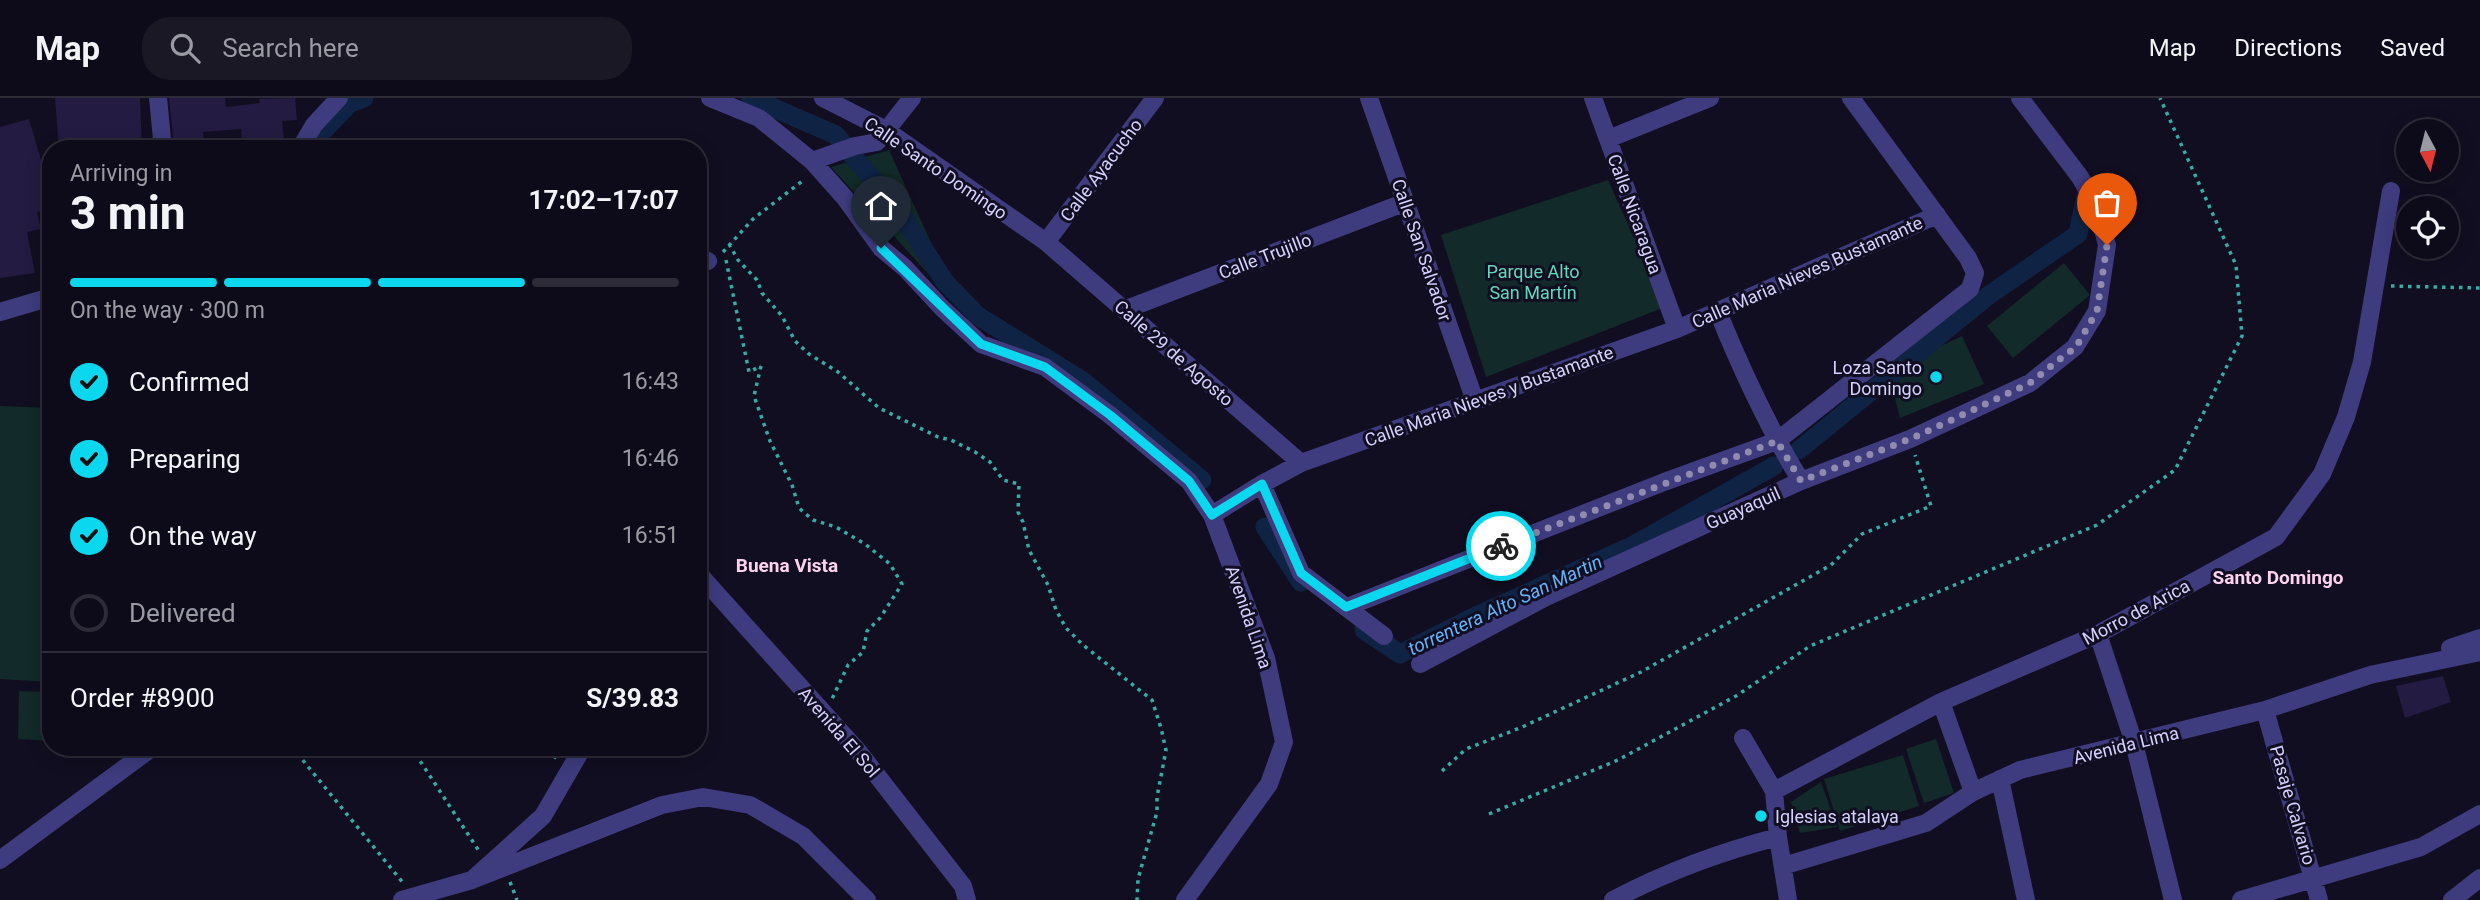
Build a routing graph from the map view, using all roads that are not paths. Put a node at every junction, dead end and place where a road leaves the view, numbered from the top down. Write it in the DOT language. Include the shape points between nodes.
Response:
graph roads {
  1 [pos="158,98"];
  2 [pos="339,98"];
  3 [pos="710,98"];
  4 [pos="823,98"];
  5 [pos="912,98"];
  6 [pos="1155,98"];
  7 [pos="1369,98"];
  8 [pos="1593,98"];
  9 [pos="1710,98"];
  10 [pos="1851,98"];
  11 [pos="2020,98"];
  12 [pos="886,130"];
  13 [pos="1608,139"];
  14 [pos="162,140"];
  15 [pos="305,140"];
  16 [pos="816,166"];
  17 [pos="2391,191"];
  18 [pos="1405,202"];
  19 [pos="1937,215"];
  20 [pos="1046,242"];
  21 [pos="42,300"];
  22 [pos="1124,310"];
  23 [pos="0,312"];
  24 [pos="1718,312"];
  25 [pos="1677,329"];
  26 [pos="1475,401"];
  27 [pos="1777,441"];
  28 [pos="1301,463"];
  29 [pos="1801,481"];
  30 [pos="1262,484"];
  31 [pos="1212,515"];
  32 [pos="707,583"];
  33 [pos="1346,607"];
  34 [pos="2098,634"];
  35 [pos="1384,636"];
  36 [pos="2480,638"];
  37 [pos="2480,652"];
  38 [pos="1420,664"];
  39 [pos="2371,675"];
  40 [pos="1941,702"];
  41 [pos="2265,710"];
  42 [pos="1743,738"];
  43 [pos="2134,743"];
  44 [pos="141,756"];
  45 [pos="578,756"];
  46 [pos="2000,779"];
  47 [pos="1774,792"];
  48 [pos="1973,792"];
  49 [pos="2480,814"];
  50 [pos="1778,837"];
  51 [pos="0,860"];
  52 [pos="1783,866"];
  53 [pos="2480,878"];
  54 [pos="2314,879"];
  55 [pos="472,880"];
  56 [pos="408,898"];
  57 [pos="867,900"];
  58 [pos="967,900"];
  59 [pos="1185,900"];
  60 [pos="1613,900"];
  61 [pos="1788,900"];
  62 [pos="2026,900"];
  63 [pos="2173,900"];
  64 [pos="2241,900"];
  65 [pos="2319,900"];
  66 [pos="2452,900"];
  1 -- 14 [label="street"];
  2 -- 15 [label="street"];
  3 -- 16 [label="street, Avenida Lima" via="759,118"];
  4 -- 12 [label="street, Calle Santo Domingo"];
  5 -- 12 [label="street"];
  6 -- 20 [label="street, Calle Ayacucho"];
  7 -- 18 [label="street, Calle San Salvador"];
  8 -- 13 [label="street, Calle Nicaragua"];
  9 -- 13 [label="street"];
  10 -- 19 [label="street"];
  11 -- 29 [label="street, Guayaquil" via="2097,207 2107,245 2097,311 2076,347 2030,383 1910,439"];
  12 -- 16 [label="street" via="877,142 855,146"];
  12 -- 20 [label="street, Calle Santo Domingo"];
  13 -- 25 [label="street, Calle Nicaragua"];
  16 -- 31 [label="street, Avenida Lima" via="881,248 981,344 1045,367 1189,481"];
  17 -- 34 [label="street, Morro de Arica" via="2362,362 2322,474 2276,537"];
  18 -- 22 [label="street, Calle Trujillo"];
  18 -- 26 [label="street, Calle San Salvador"];
  19 -- 24 [label="street, Calle Maria Nieves Bustamante"];
  19 -- 27 [label="street" via="1975,273 1970,289"];
  20 -- 22 [label="street, Calle 29 de Agosto"];
  21 -- 23 [label="street"];
  22 -- 28 [label="street, Calle 29 de Agosto"];
  24 -- 25 [label="street, Calle Maria Nieves Bustamante"];
  24 -- 27 [label="street"];
  25 -- 26 [label="street, Calle Maria Nieves y Bustamante"];
  26 -- 28 [label="street, Calle Maria Nieves y Bustamante"];
  27 -- 29 [label="street"];
  27 -- 33 [label="street"];
  28 -- 30 [label="street"];
  29 -- 38 [label="street, Guayaquil" via="1546,597"];
  30 -- 31 [label="street"];
  30 -- 33 [label="street" via="1301,573"];
  31 -- 59 [label="street, Avenida Lima" via="1266,658 1283,742 1269,784"];
  32 -- 58 [label="street, Avenida El Sol" via="858,751 963,886"];
  33 -- 35 [label="street"];
  34 -- 40 [label="street, Morro de Arica"];
  34 -- 43 [label="street"];
  36 -- 39 [label="street"];
  37 -- 39 [label="street, Avenida Lima"];
  39 -- 41 [label="street, Avenida Lima"];
  40 -- 47 [label="street, Morro de Arica"];
  40 -- 48 [label="street"];
  41 -- 43 [label="street, Avenida Lima"];
  41 -- 54 [label="street, Pasaje Calvario"];
  42 -- 47 [label="street"];
  43 -- 46 [label="street, Avenida Lima" via="2020,770"];
  43 -- 63 [label="street"];
  44 -- 51 [label="street"];
  45 -- 55 [label="street" via="543,816"];
  46 -- 48 [label="street, Avenida Lima"];
  46 -- 62 [label="street"];
  47 -- 50 [label="street"];
  48 -- 52 [label="street, Avenida Lima" via="1926,823"];
  49 -- 54 [label="street" via="2421,847"];
  50 -- 52 [label="street"];
  50 -- 60 [label="street" via="1653,878"];
  52 -- 61 [label="street"];
  53 -- 66 [label="street"];
  54 -- 64 [label="street"];
  54 -- 65 [label="street, Pasaje Calvario"];
  55 -- 56 [label="street"];
  55 -- 57 [label="street" via="662,805 703,797 750,804 803,836"];
}
